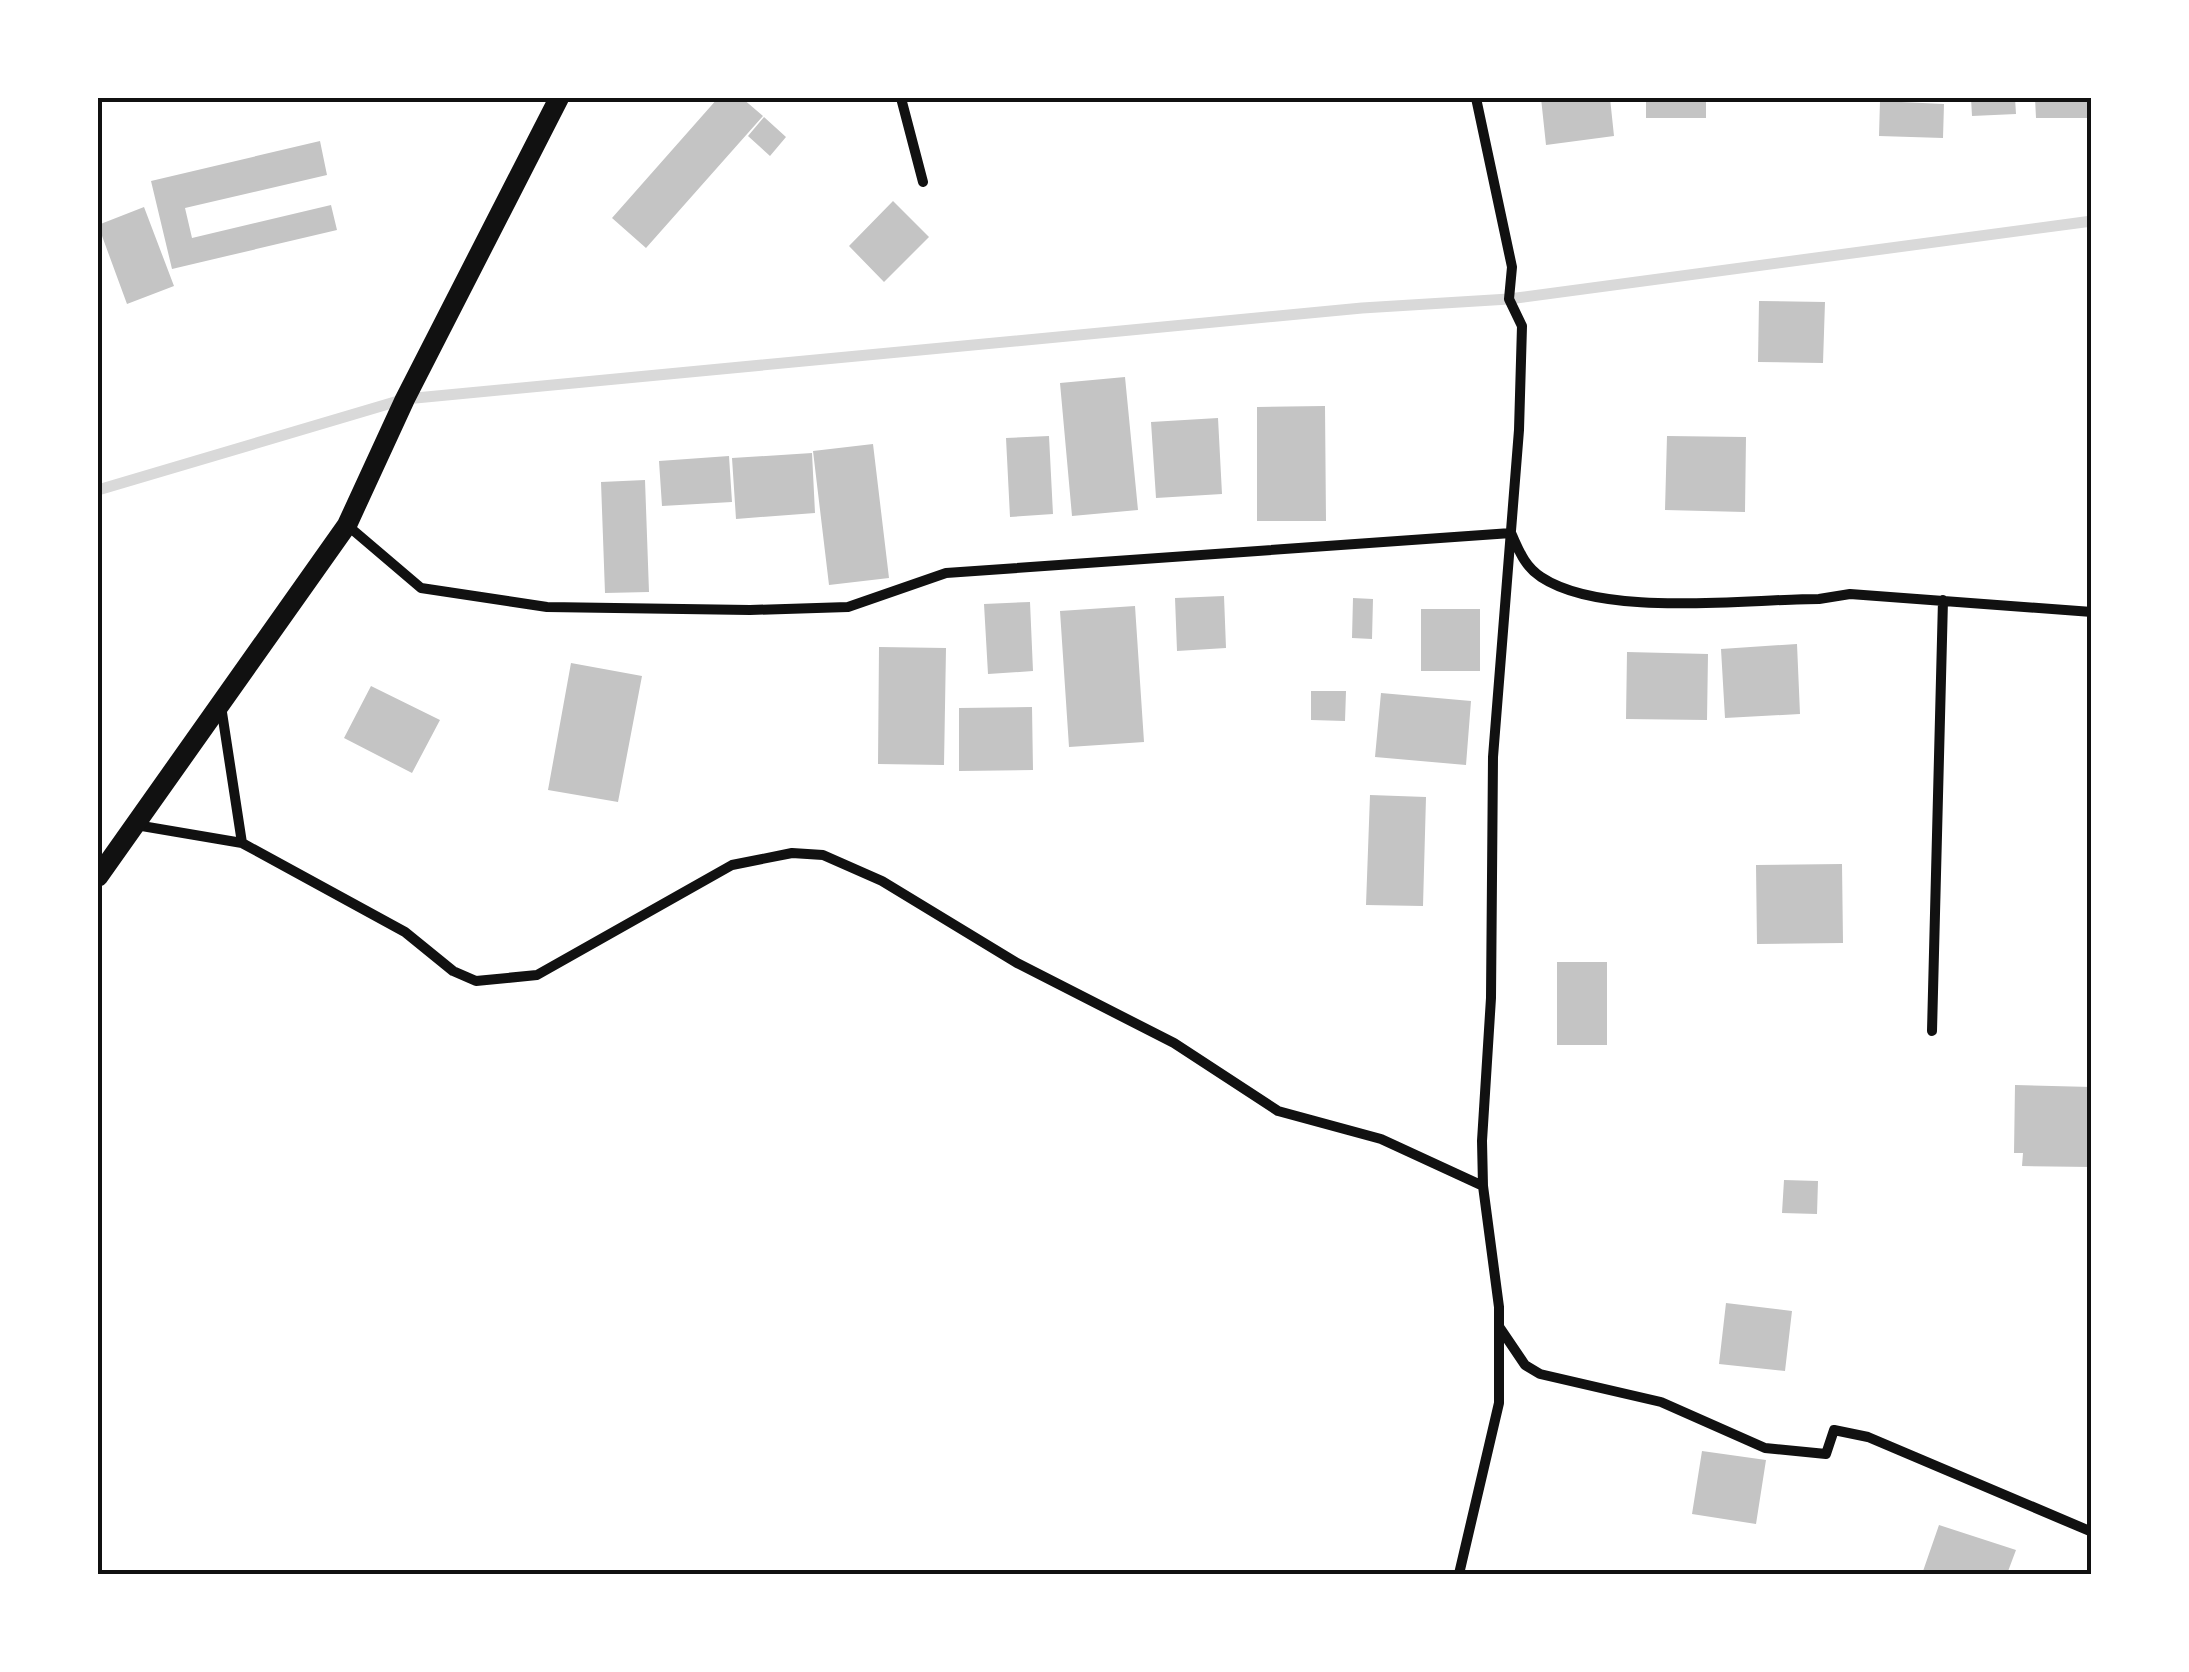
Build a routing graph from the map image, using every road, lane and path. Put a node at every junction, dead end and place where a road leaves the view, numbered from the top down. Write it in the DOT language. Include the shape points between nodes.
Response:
graph roads {
  1 [pos="558,98"];
  2 [pos="901,98"];
  3 [pos="1476,98"];
  4 [pos="922,182"];
  5 [pos="346,526"];
  6 [pos="1512,532"];
  7 [pos="1943,600"];
  8 [pos="2092,612"];
  9 [pos="221,706"];
  10 [pos="135,825"];
  11 [pos="242,843"];
  12 [pos="98,877"];
  13 [pos="1932,1031"];
  14 [pos="1483,1186"];
  15 [pos="1500,1328"];
  16 [pos="2092,1532"];
  17 [pos="1459,1574"];
  1 -- 5 [label="main road"];
  2 -- 4 [label="street"];
  3 -- 6 [label="street" via="1512,266 1509,299 1522,326"];
  5 -- 6 [label="street" via="421,588 547,607 750,610 848,607 946,572"];
  5 -- 9 [label="main road"];
  6 -- 7 [label="street" via="1524,562 1542,578 1616,601 1850,594"];
  6 -- 14 [label="street" via="1493,757"];
  7 -- 8 [label="street"];
  7 -- 13 [label="street"];
  9 -- 10 [label="main road"];
  9 -- 11 [label="street"];
  10 -- 11 [label="street"];
  10 -- 12 [label="main road"];
  11 -- 14 [label="street" via="405,932 476,980 537,975 732,865 792,852 822,855 882,881 1017,963 1174,1043 1278,1111 1381,1139"];
  14 -- 15 [label="street"];
  15 -- 16 [label="street" via="1514,1352 1540,1374 1661,1402 1784,1452 1826,1454 1834,1430 1868,1437"];
  15 -- 17 [label="street" via="1499,1403"];
}
